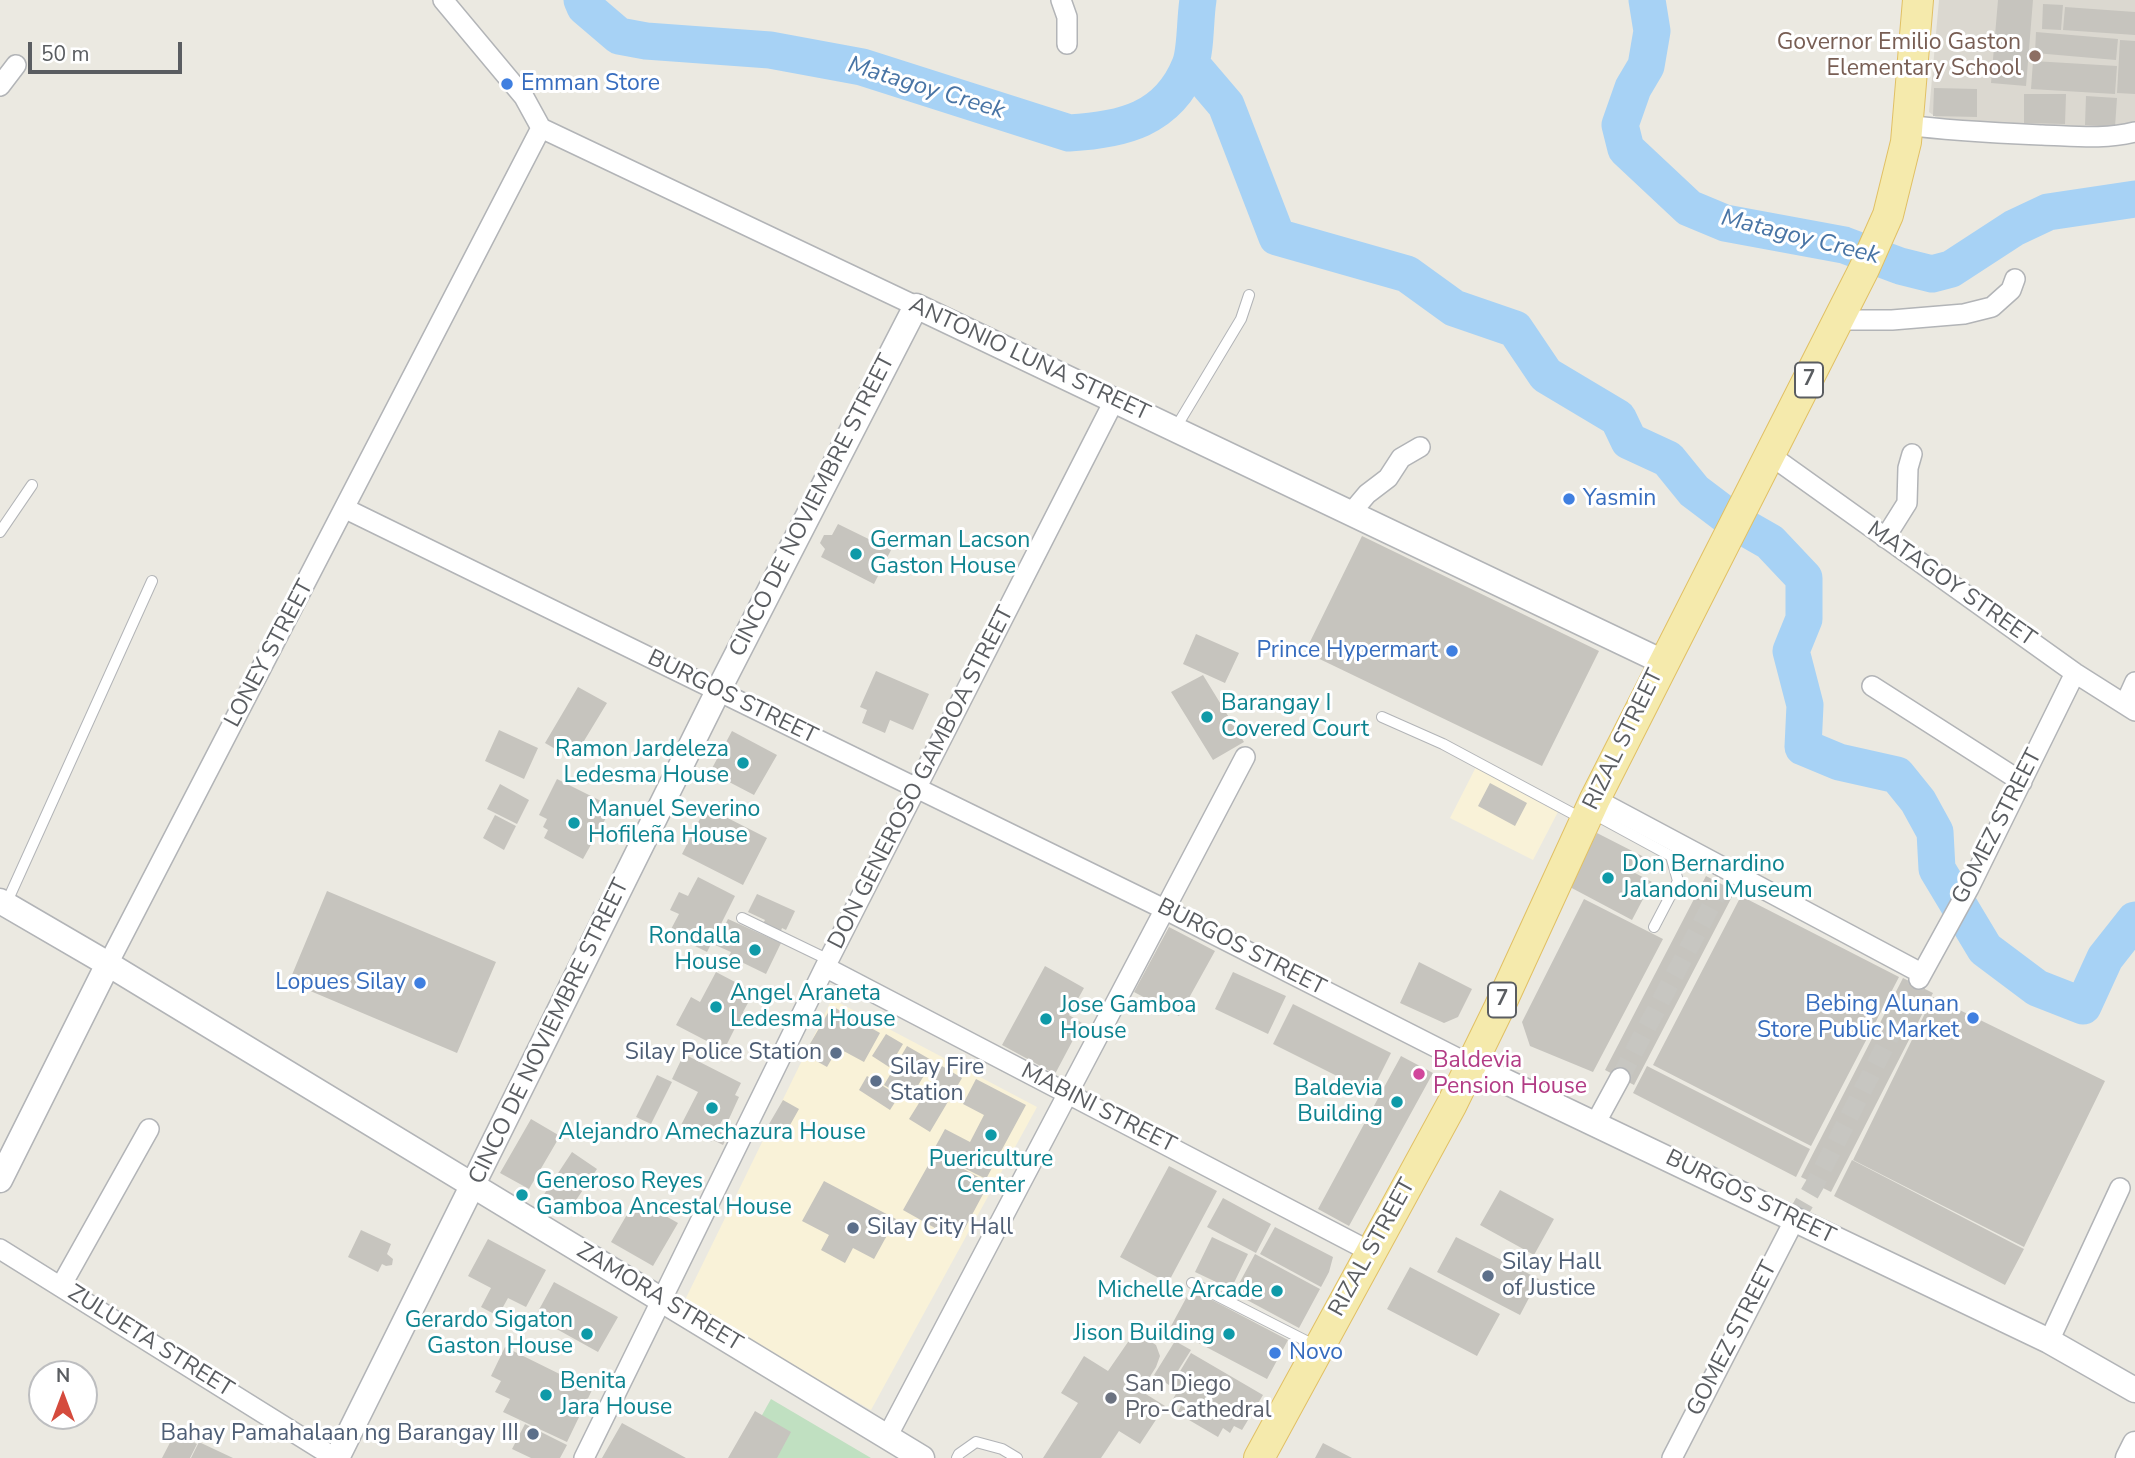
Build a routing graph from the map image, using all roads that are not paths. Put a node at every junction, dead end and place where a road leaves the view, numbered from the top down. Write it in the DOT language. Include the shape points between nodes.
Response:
graph roads {
  1 [pos="443,0"];
  2 [pos="1061,0"];
  3 [pos="1918,0"];
  4 [pos="1067,44"];
  5 [pos="16,65"];
  6 [pos="0,86"];
  7 [pos="1906,125"];
  8 [pos="541,128"];
  9 [pos="2135,132"];
  10 [pos="2015,279"];
  11 [pos="1248,295"];
  12 [pos="916,306"];
  13 [pos="1840,320"];
  14 [pos="1114,401"];
  15 [pos="1175,429"];
  16 [pos="1420,447"];
  17 [pos="1912,454"];
  18 [pos="1770,455"];
  19 [pos="32,485"];
  20 [pos="346,509"];
  21 [pos="1351,513"];
  22 [pos="0,532"];
  23 [pos="1885,538"];
  24 [pos="152,582"];
  25 [pos="1663,662"];
  26 [pos="2075,673"];
  27 [pos="2135,682"];
  28 [pos="1872,686"];
  29 [pos="718,691"];
  30 [pos="2130,707"];
  31 [pos="1382,717"];
  32 [pos="1245,757"];
  33 [pos="2022,782"];
  34 [pos="916,788"];
  35 [pos="1589,810"];
  36 [pos="3,903"];
  37 [pos="1164,909"];
  38 [pos="742,918"];
  39 [pos="1654,927"];
  40 [pos="827,963"];
  41 [pos="108,964"];
  42 [pos="1471,1065"];
  43 [pos="1620,1078"];
  44 [pos="1068,1094"];
  45 [pos="1595,1124"];
  46 [pos="149,1129"];
  47 [pos="0,1180"];
  48 [pos="474,1185"];
  49 [pos="2120,1188"];
  50 [pos="1795,1219"];
  51 [pos="0,1248"];
  52 [pos="1371,1252"];
  53 [pos="1192,1283"];
  54 [pos="61,1286"];
  55 [pos="662,1300"];
  56 [pos="2049,1341"];
  57 [pos="1319,1348"];
  58 [pos="2135,1390"];
  59 [pos="887,1437"];
  60 [pos="2135,1444"];
  61 [pos="336,1458"];
  62 [pos="584,1458"];
  63 [pos="922,1458"];
  64 [pos="957,1458"];
  65 [pos="1017,1458"];
  66 [pos="1259,1458"];
  67 [pos="1672,1458"];
  68 [pos="2128,1458"];
  1 -- 8 [label="street" via="524,97"];
  2 -- 4 [label="street" via="1067,17"];
  3 -- 7 [label="main road, RIZAL STREET / 7"];
  5 -- 6 [label="street"];
  7 -- 9 [label="street" via="2072,136 2118,137"];
  7 -- 13 [label="main road, RIZAL STREET / 7" via="1900,174 1888,215"];
  8 -- 12 [label="street, ANTONIO LUNA STREET"];
  8 -- 20 [label="street, LONEY STREET"];
  10 -- 13 [label="street" via="2011,290 1992,307 1964,314"];
  11 -- 15 [label="lane" via="1241,319"];
  12 -- 14 [label="street, ANTONIO LUNA STREET"];
  12 -- 29 [label="street, CINCO DE NOVIEMBRE STREET"];
  13 -- 18 [label="main road, RIZAL STREET / 7"];
  14 -- 15 [label="street, ANTONIO LUNA STREET"];
  14 -- 34 [label="street, DON GENEROSO GAMBOA STREET"];
  15 -- 21 [label="street, ANTONIO LUNA STREET"];
  16 -- 21 [label="street" via="1401,458 1388,478"];
  17 -- 23 [label="street" via="1907,503"];
  18 -- 23 [label="street, MATAGOY STREET"];
  18 -- 25 [label="main road, RIZAL STREET / 7"];
  19 -- 22 [label="lane"];
  20 -- 29 [label="street, BURGOS STREET"];
  20 -- 41 [label="street, LONEY STREET"];
  21 -- 25 [label="street, ANTONIO LUNA STREET"];
  23 -- 26 [label="street, MATAGOY STREET"];
  24 -- 36 [label="lane"];
  25 -- 35 [label="main road, RIZAL STREET / 7"];
  26 -- 30 [label="street, MATAGOY STREET"];
  26 -- 33 [label="street, GOMEZ STREET"];
  27 -- 30 [label="street"];
  28 -- 33 [label="street"];
  29 -- 34 [label="street, BURGOS STREET"];
  29 -- 48 [label="street, CINCO DE NOVIEMBRE STREET"];
  31 -- 35 [label="lane"];
  32 -- 37 [label="street"];
  33 -- 35 [label="street, GOMEZ STREET" via="1920,976"];
  34 -- 37 [label="street, BURGOS STREET"];
  34 -- 40 [label="street, DON GENEROSO GAMBOA STREET"];
  35 -- 39 [label="lane" via="1671,856 1678,881"];
  35 -- 42 [label="main road, RIZAL STREET / 7"];
  36 -- 41 [label="street, ZAMORA STREET"];
  37 -- 42 [label="street, BURGOS STREET"];
  37 -- 44 [label="street"];
  38 -- 40 [label="lane"];
  40 -- 44 [label="street, MABINI STREET"];
  40 -- 55 [label="street, DON GENEROSO GAMBOA STREET"];
  41 -- 47 [label="street, LONEY STREET"];
  41 -- 48 [label="street, ZAMORA STREET"];
  42 -- 45 [label="street, BURGOS STREET"];
  42 -- 52 [label="main road, RIZAL STREET / 7"];
  43 -- 45 [label="street"];
  44 -- 52 [label="street, MABINI STREET"];
  44 -- 59 [label="street"];
  45 -- 50 [label="street, BURGOS STREET"];
  46 -- 54 [label="street"];
  48 -- 55 [label="street, ZAMORA STREET"];
  48 -- 61 [label="street, CINCO DE NOVIEMBRE STREET"];
  49 -- 56 [label="street"];
  50 -- 56 [label="street, BURGOS STREET"];
  50 -- 67 [label="street, GOMEZ STREET"];
  51 -- 54 [label="street, ZULUETA STREET"];
  52 -- 57 [label="main road, RIZAL STREET / 7"];
  53 -- 57 [label="lane"];
  54 -- 61 [label="street, ZULUETA STREET"];
  55 -- 59 [label="street, ZAMORA STREET"];
  55 -- 62 [label="street, DON GENEROSO GAMBOA STREET"];
  56 -- 58 [label="street, BURGOS STREET"];
  57 -- 66 [label="main road, RIZAL STREET / 7"];
  59 -- 63 [label="street, ZAMORA STREET"];
  60 -- 68 [label="street"];
  64 -- 65 [label="lane" via="976,1442"];
}
